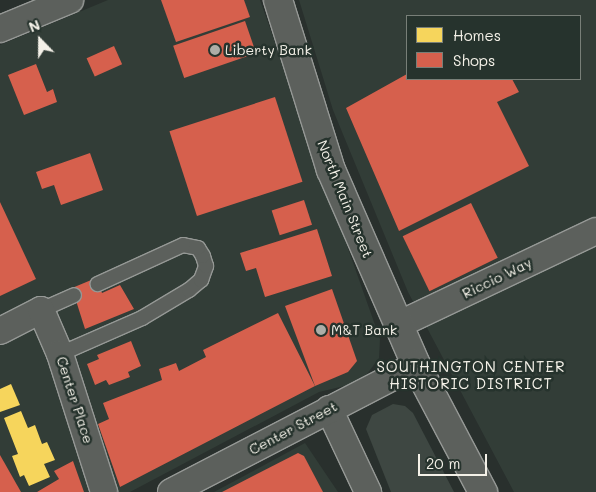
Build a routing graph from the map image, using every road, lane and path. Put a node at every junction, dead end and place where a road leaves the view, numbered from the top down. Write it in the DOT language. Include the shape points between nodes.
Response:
graph roads {
  1 [pos="70,0"];
  2 [pos="278,0"];
  3 [pos="0,29"];
  4 [pos="596,231"];
  5 [pos="98,284"];
  6 [pos="74,294"];
  7 [pos="41,310"];
  8 [pos="398,326"];
  9 [pos="0,331"];
  10 [pos="60,354"];
  11 [pos="416,366"];
  12 [pos="329,409"];
  13 [pos="104,492"];
  14 [pos="171,492"];
  15 [pos="368,492"];
  16 [pos="483,492"];
  1 -- 3 [label="street"];
  2 -- 8 [label="highway, North Main Street" via="331,170"];
  4 -- 8 [label="street, Riccio Way"];
  5 -- 10 [label="lane" via="183,245 198,248 206,266 201,280 189,290 142,318"];
  6 -- 7 [label="lane"];
  7 -- 9 [label="street"];
  7 -- 10 [label="street, Center Place"];
  8 -- 11 [label="highway, North Main Street"];
  10 -- 13 [label="street, Center Place"];
  11 -- 12 [label="street, Center Street"];
  11 -- 16 [label="highway, North Main Street"];
  12 -- 14 [label="street, Center Street"];
  12 -- 15 [label="street"];
}
